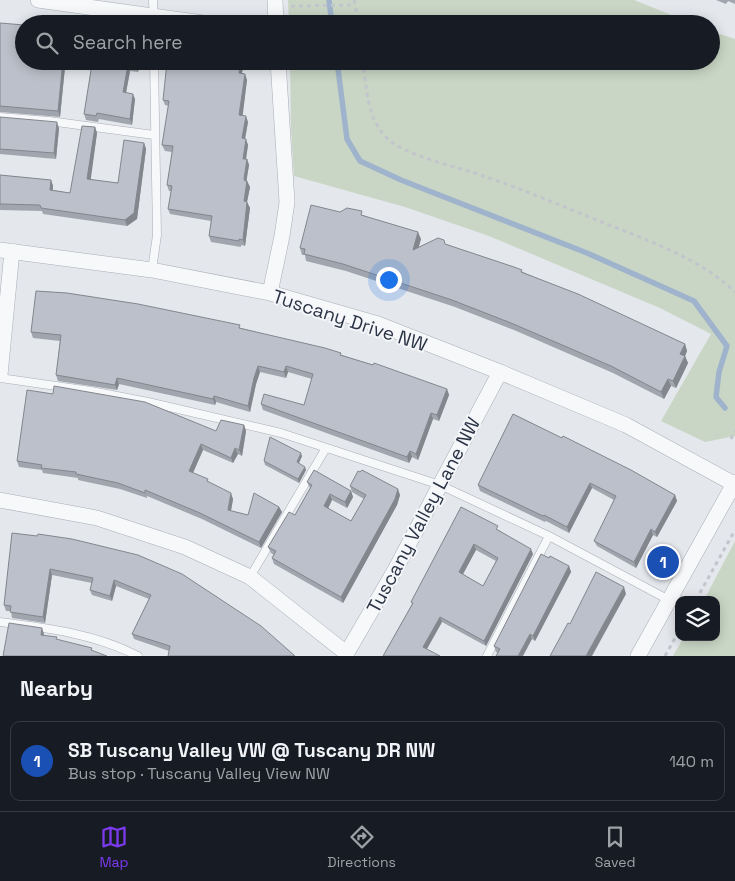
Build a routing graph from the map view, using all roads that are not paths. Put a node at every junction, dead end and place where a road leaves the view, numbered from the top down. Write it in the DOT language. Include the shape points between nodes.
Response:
graph roads {
  1 [pos="38,0"];
  2 [pos="275,0"];
  3 [pos="154,13"];
  4 [pos="276,15"];
  5 [pos="154,70"];
  6 [pos="279,70"];
  7 [pos="0,117"];
  8 [pos="154,135"];
  9 [pos="6,250"];
  10 [pos="152,270"];
  11 [pos="270,293"];
  12 [pos="500,372"];
  13 [pos="0,376"];
  14 [pos="326,448"];
  15 [pos="734,483"];
  16 [pos="440,485"];
  17 [pos="0,500"];
  18 [pos="549,536"];
  19 [pos="250,577"];
  20 [pos="669,600"];
  21 [pos="0,622"];
  22 [pos="346,655"];
  23 [pos="138,656"];
  24 [pos="487,656"];
  25 [pos="638,656"];
  1 -- 3 [label="street"];
  2 -- 4 [label="street"];
  5 -- 8 [label="lane"];
  6 -- 11 [label="street" via="287,202"];
  7 -- 8 [label="lane"];
  8 -- 10 [label="lane" via="157,235"];
  9 -- 10 [label="street, Tuscany Drive NW"];
  9 -- 13 [label="street"];
  10 -- 11 [label="street, Tuscany Drive NW"];
  11 -- 12 [label="street, Tuscany Drive NW" via="378,324"];
  12 -- 15 [label="street, Tuscany Drive NW" via="626,426"];
  12 -- 16 [label="street, Tuscany Valley Lane NW"];
  13 -- 14 [label="lane" via="148,402 281,433"];
  14 -- 16 [label="lane"];
  14 -- 19 [label="lane"];
  15 -- 20 [label="street"];
  16 -- 18 [label="lane"];
  16 -- 22 [label="street, Tuscany Valley Lane NW"];
  17 -- 19 [label="street" via="97,518 185,547"];
  18 -- 20 [label="lane"];
  18 -- 24 [label="lane"];
  19 -- 22 [label="street"];
  20 -- 25 [label="street"];
  21 -- 23 [label="lane" via="60,630 107,642"];
}
